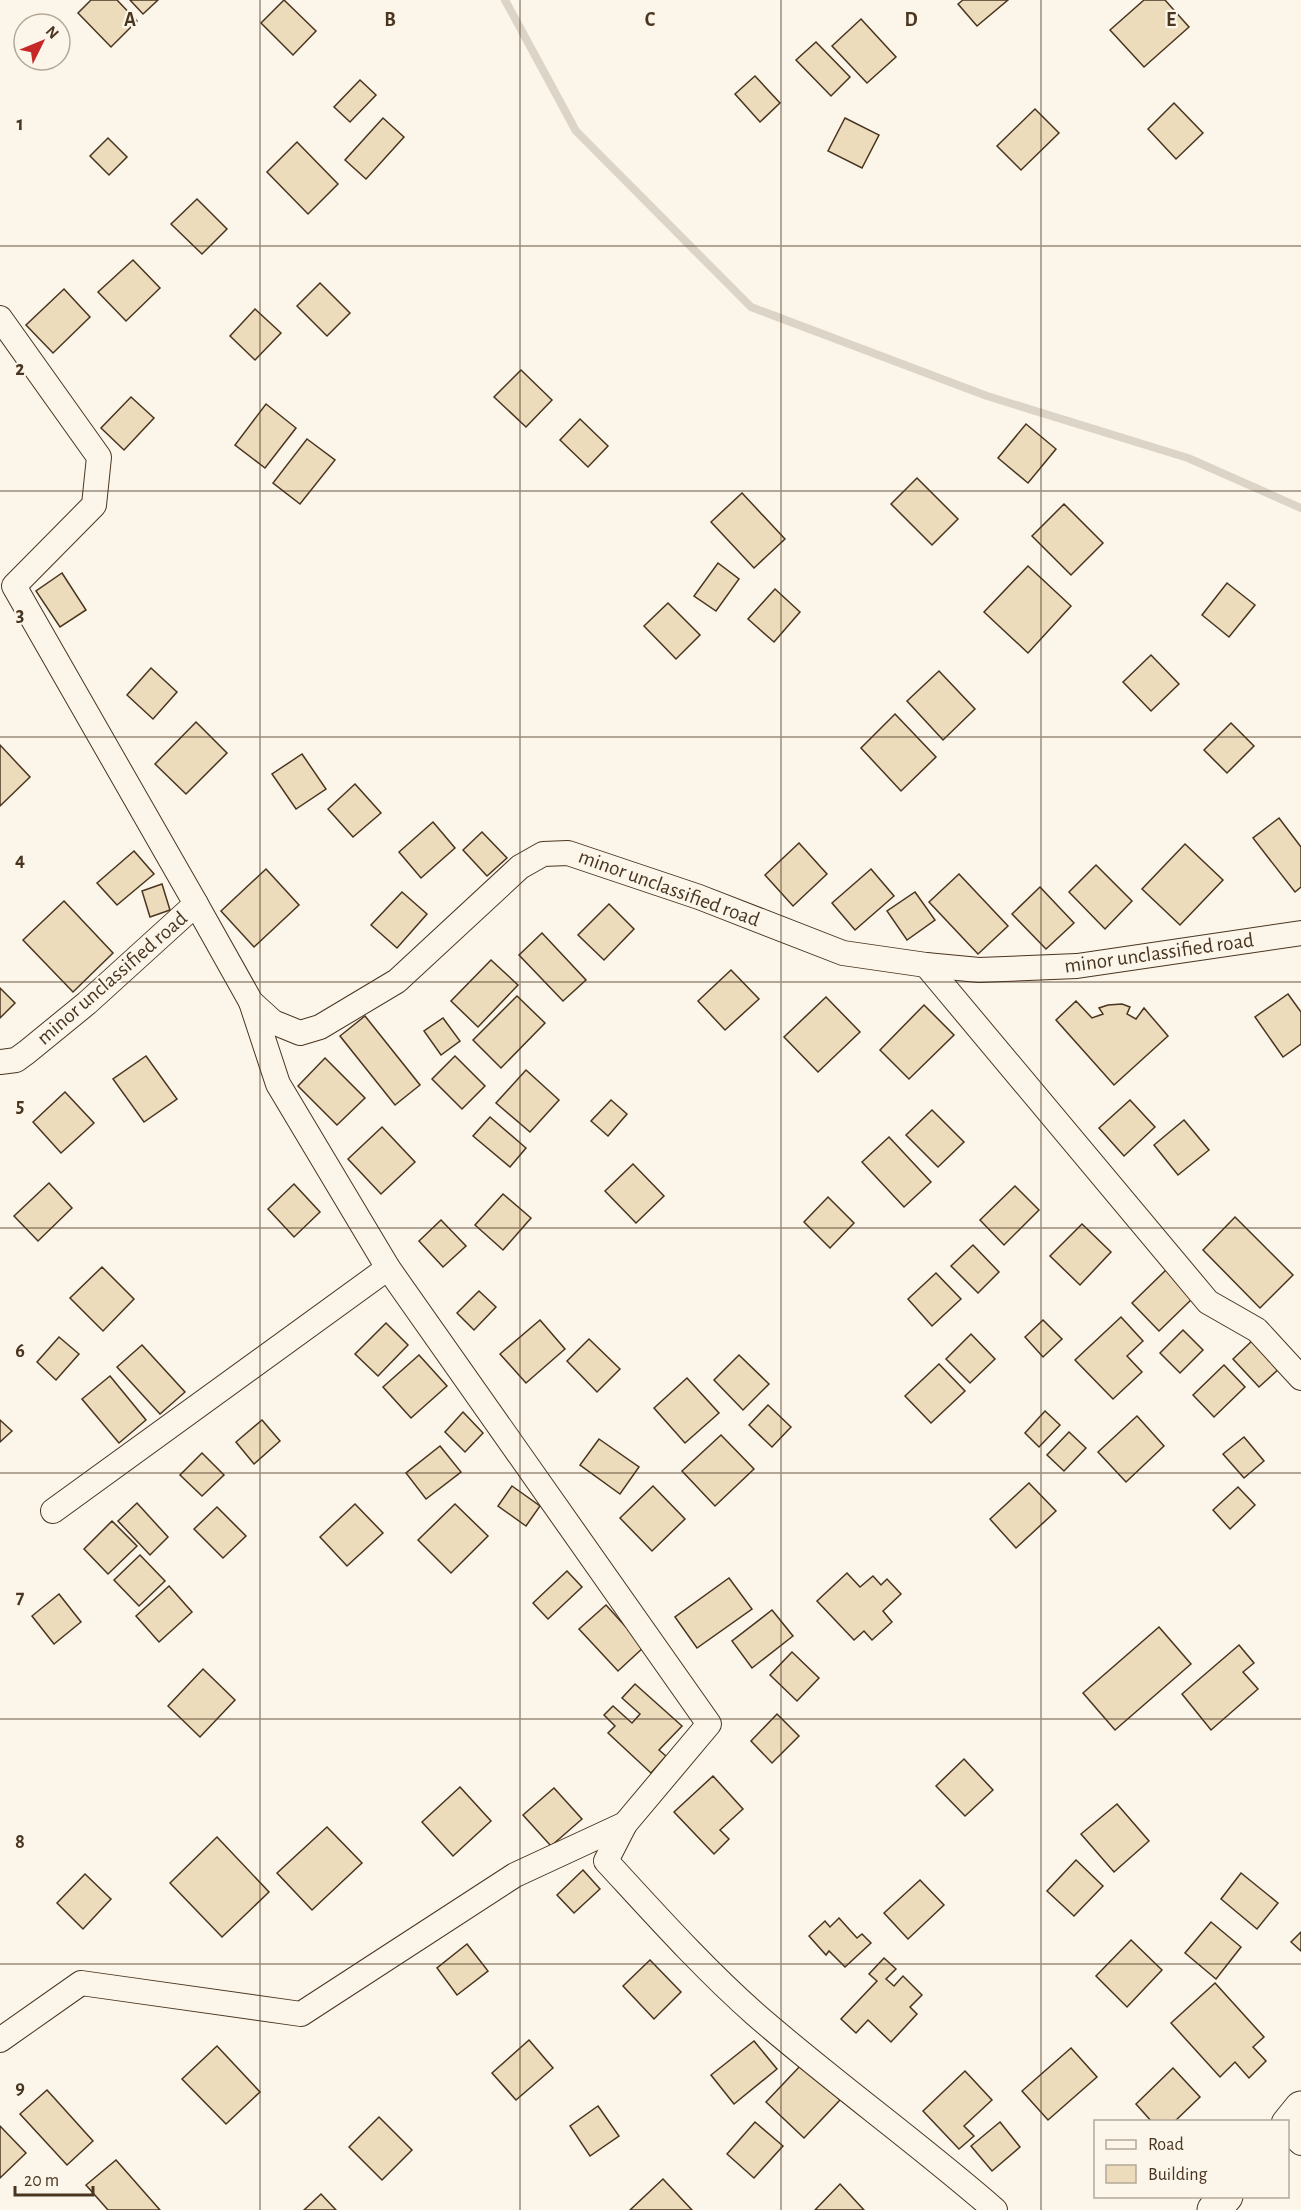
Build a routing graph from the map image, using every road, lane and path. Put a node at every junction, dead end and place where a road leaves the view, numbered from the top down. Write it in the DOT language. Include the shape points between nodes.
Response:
graph roads {
  1 [pos="0,318"];
  2 [pos="196,904"];
  3 [pos="1301,933"];
  4 [pos="927,965"];
  5 [pos="251,1002"];
  6 [pos="0,1062"];
  7 [pos="388,1268"];
  8 [pos="1301,1378"];
  9 [pos="53,1511"];
  10 [pos="625,1824"];
  11 [pos="0,2040"];
  12 [pos="1301,2108"];
  13 [pos="1289,2122"];
  14 [pos="1289,2133"];
  15 [pos="1301,2143"];
  16 [pos="1224,2198"];
  17 [pos="995,2210"];
  18 [pos="1215,2210"];
  1 -- 2 [label="street" via="99,457 94,505 14,586"];
  2 -- 5 [label="street, minor unclassified road"];
  2 -- 6 [label="street, minor unclassified road" via="27,1052 16,1060"];
  3 -- 4 [label="street, minor unclassified road" via="1077,966 980,970"];
  4 -- 5 [label="street, minor unclassified road" via="843,952 699,897 568,853 552,853 520,867 397,981 320,1027 300,1033 273,1022"];
  4 -- 8 [label="street" via="1208,1302 1257,1330"];
  5 -- 7 [label="street" via="278,1084"];
  7 -- 9 [label="street"];
  7 -- 10 [label="street" via="709,1724"];
  10 -- 11 [label="street" via="515,1875 301,2014 81,1983"];
  10 -- 17 [label="street" via="606,1861 684,1945 754,2013"];
  12 -- 13 [label="main road"];
  14 -- 15 [label="street"];
  16 -- 18 [label="main road"];
}
